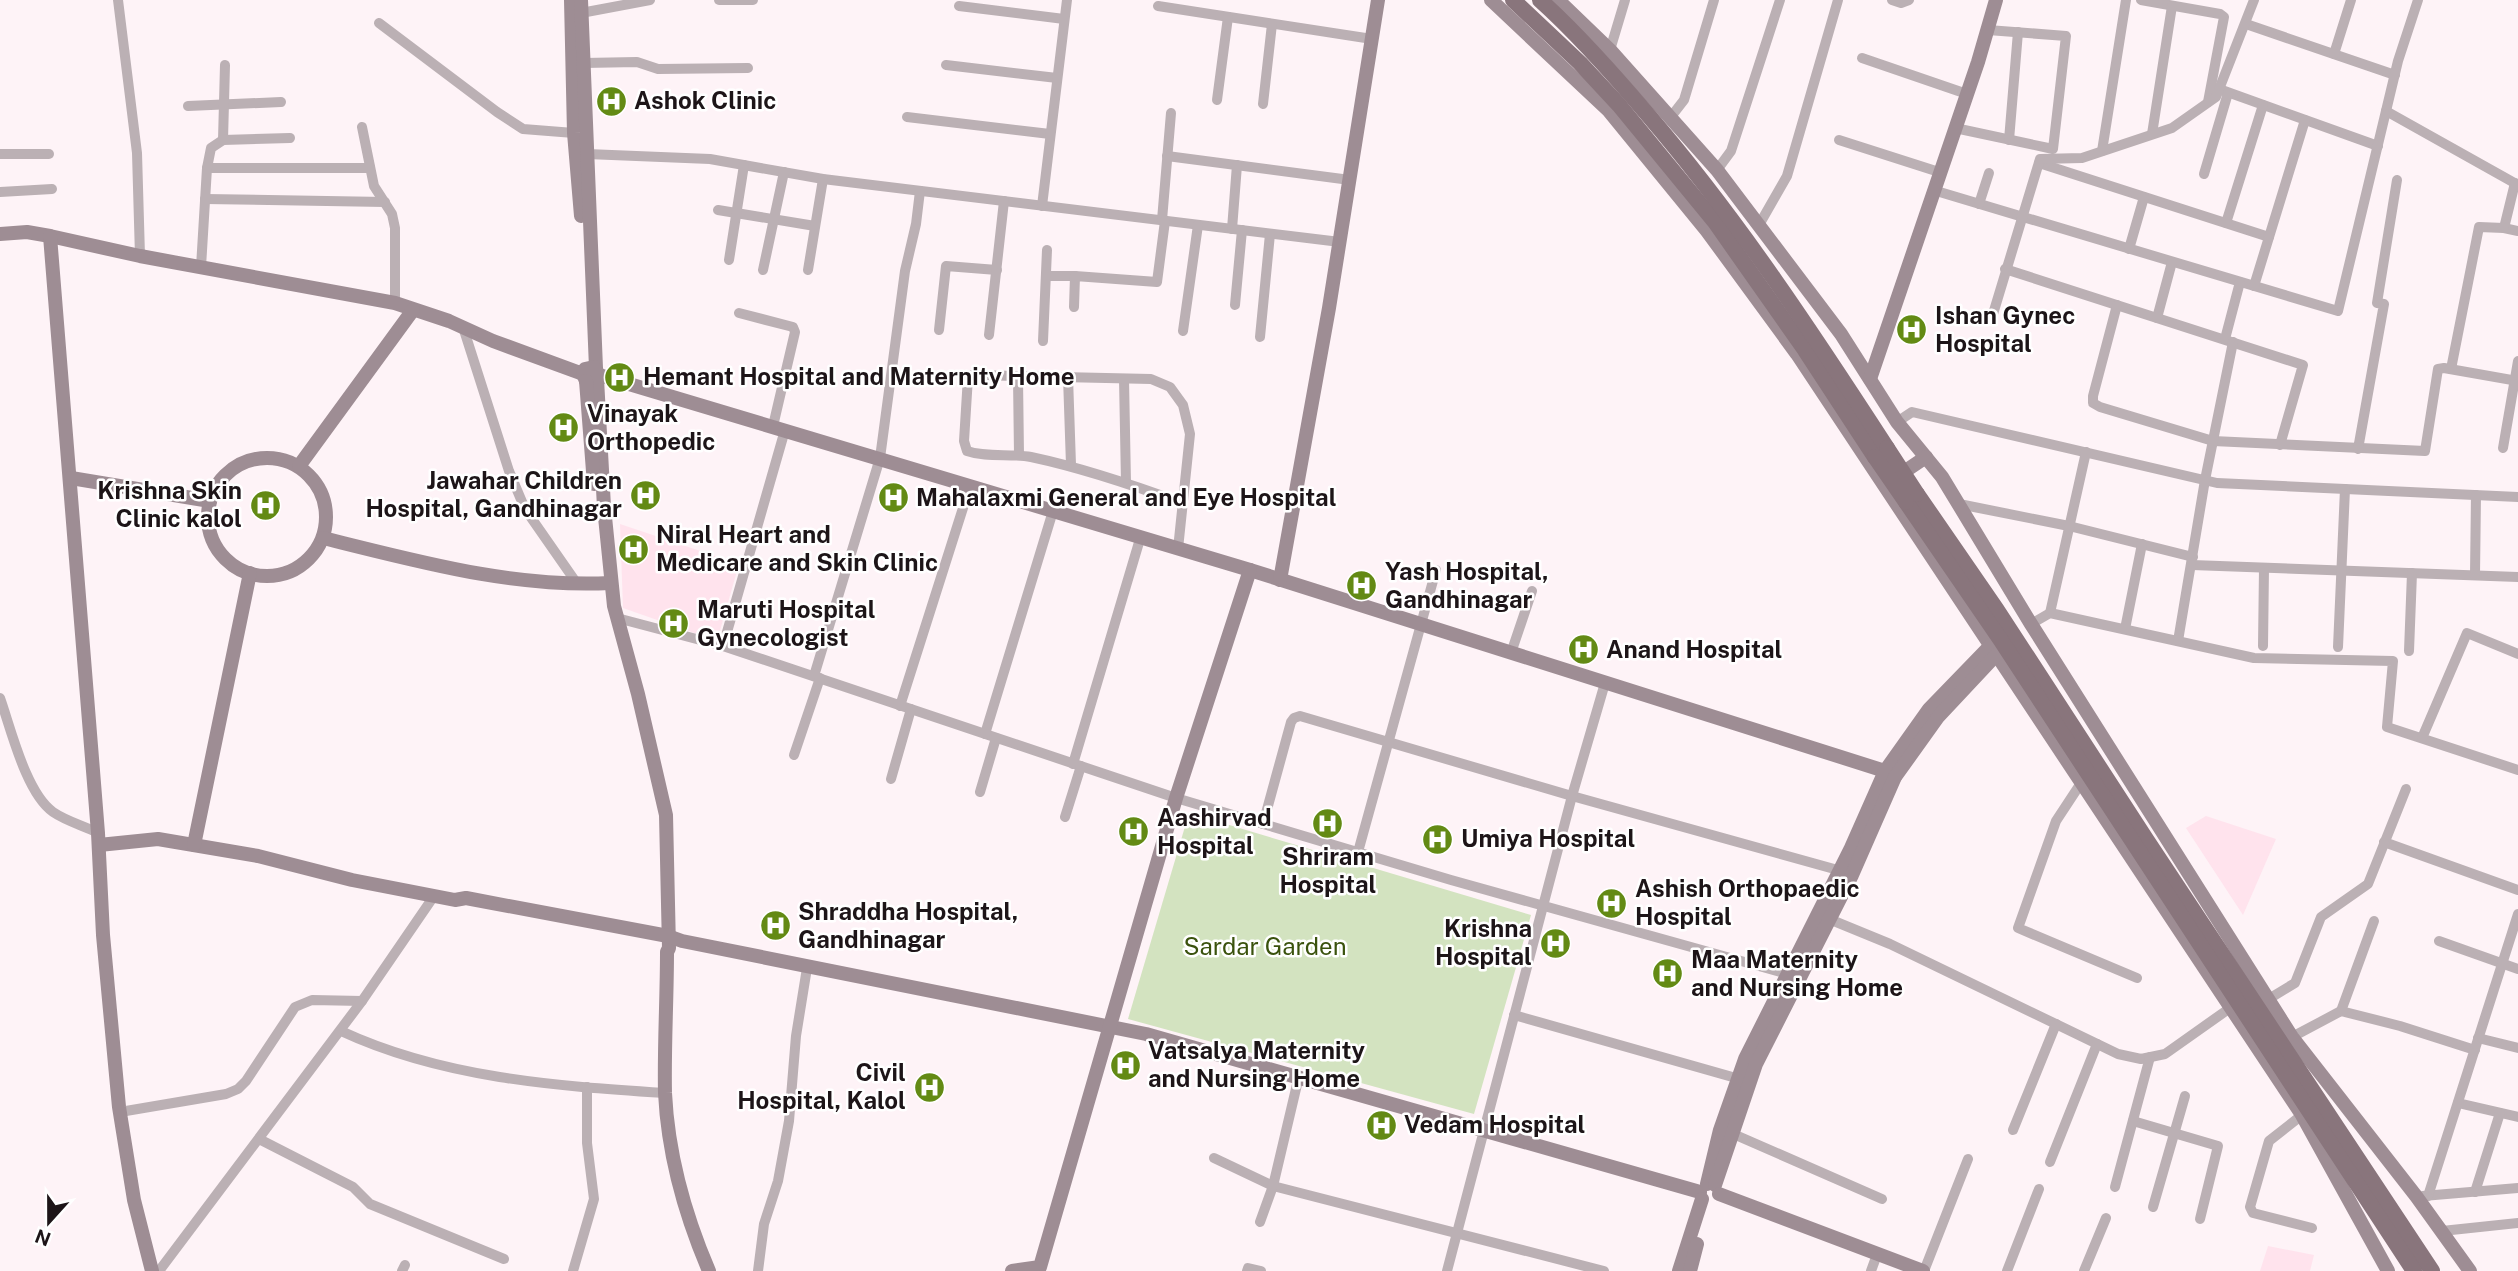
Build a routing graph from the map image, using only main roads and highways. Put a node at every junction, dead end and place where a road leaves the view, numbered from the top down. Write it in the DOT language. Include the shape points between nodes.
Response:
graph roads {
  1 [pos="1513,0"];
  2 [pos="1540,0"];
  3 [pos="1881,453"];
  4 [pos="1912,498"];
  5 [pos="2414,1271"];
  6 [pos="2432,1271"];
  1 -- 3 [label="main road" via="1619,105 1715,222"];
  2 -- 3 [label="main road" via="1619,80 1724,207 1818,341"];
  3 -- 4 [label="main road, bridge"];
  4 -- 5 [label="main road"];
  4 -- 6 [label="main road" via="1997,610"];
}
